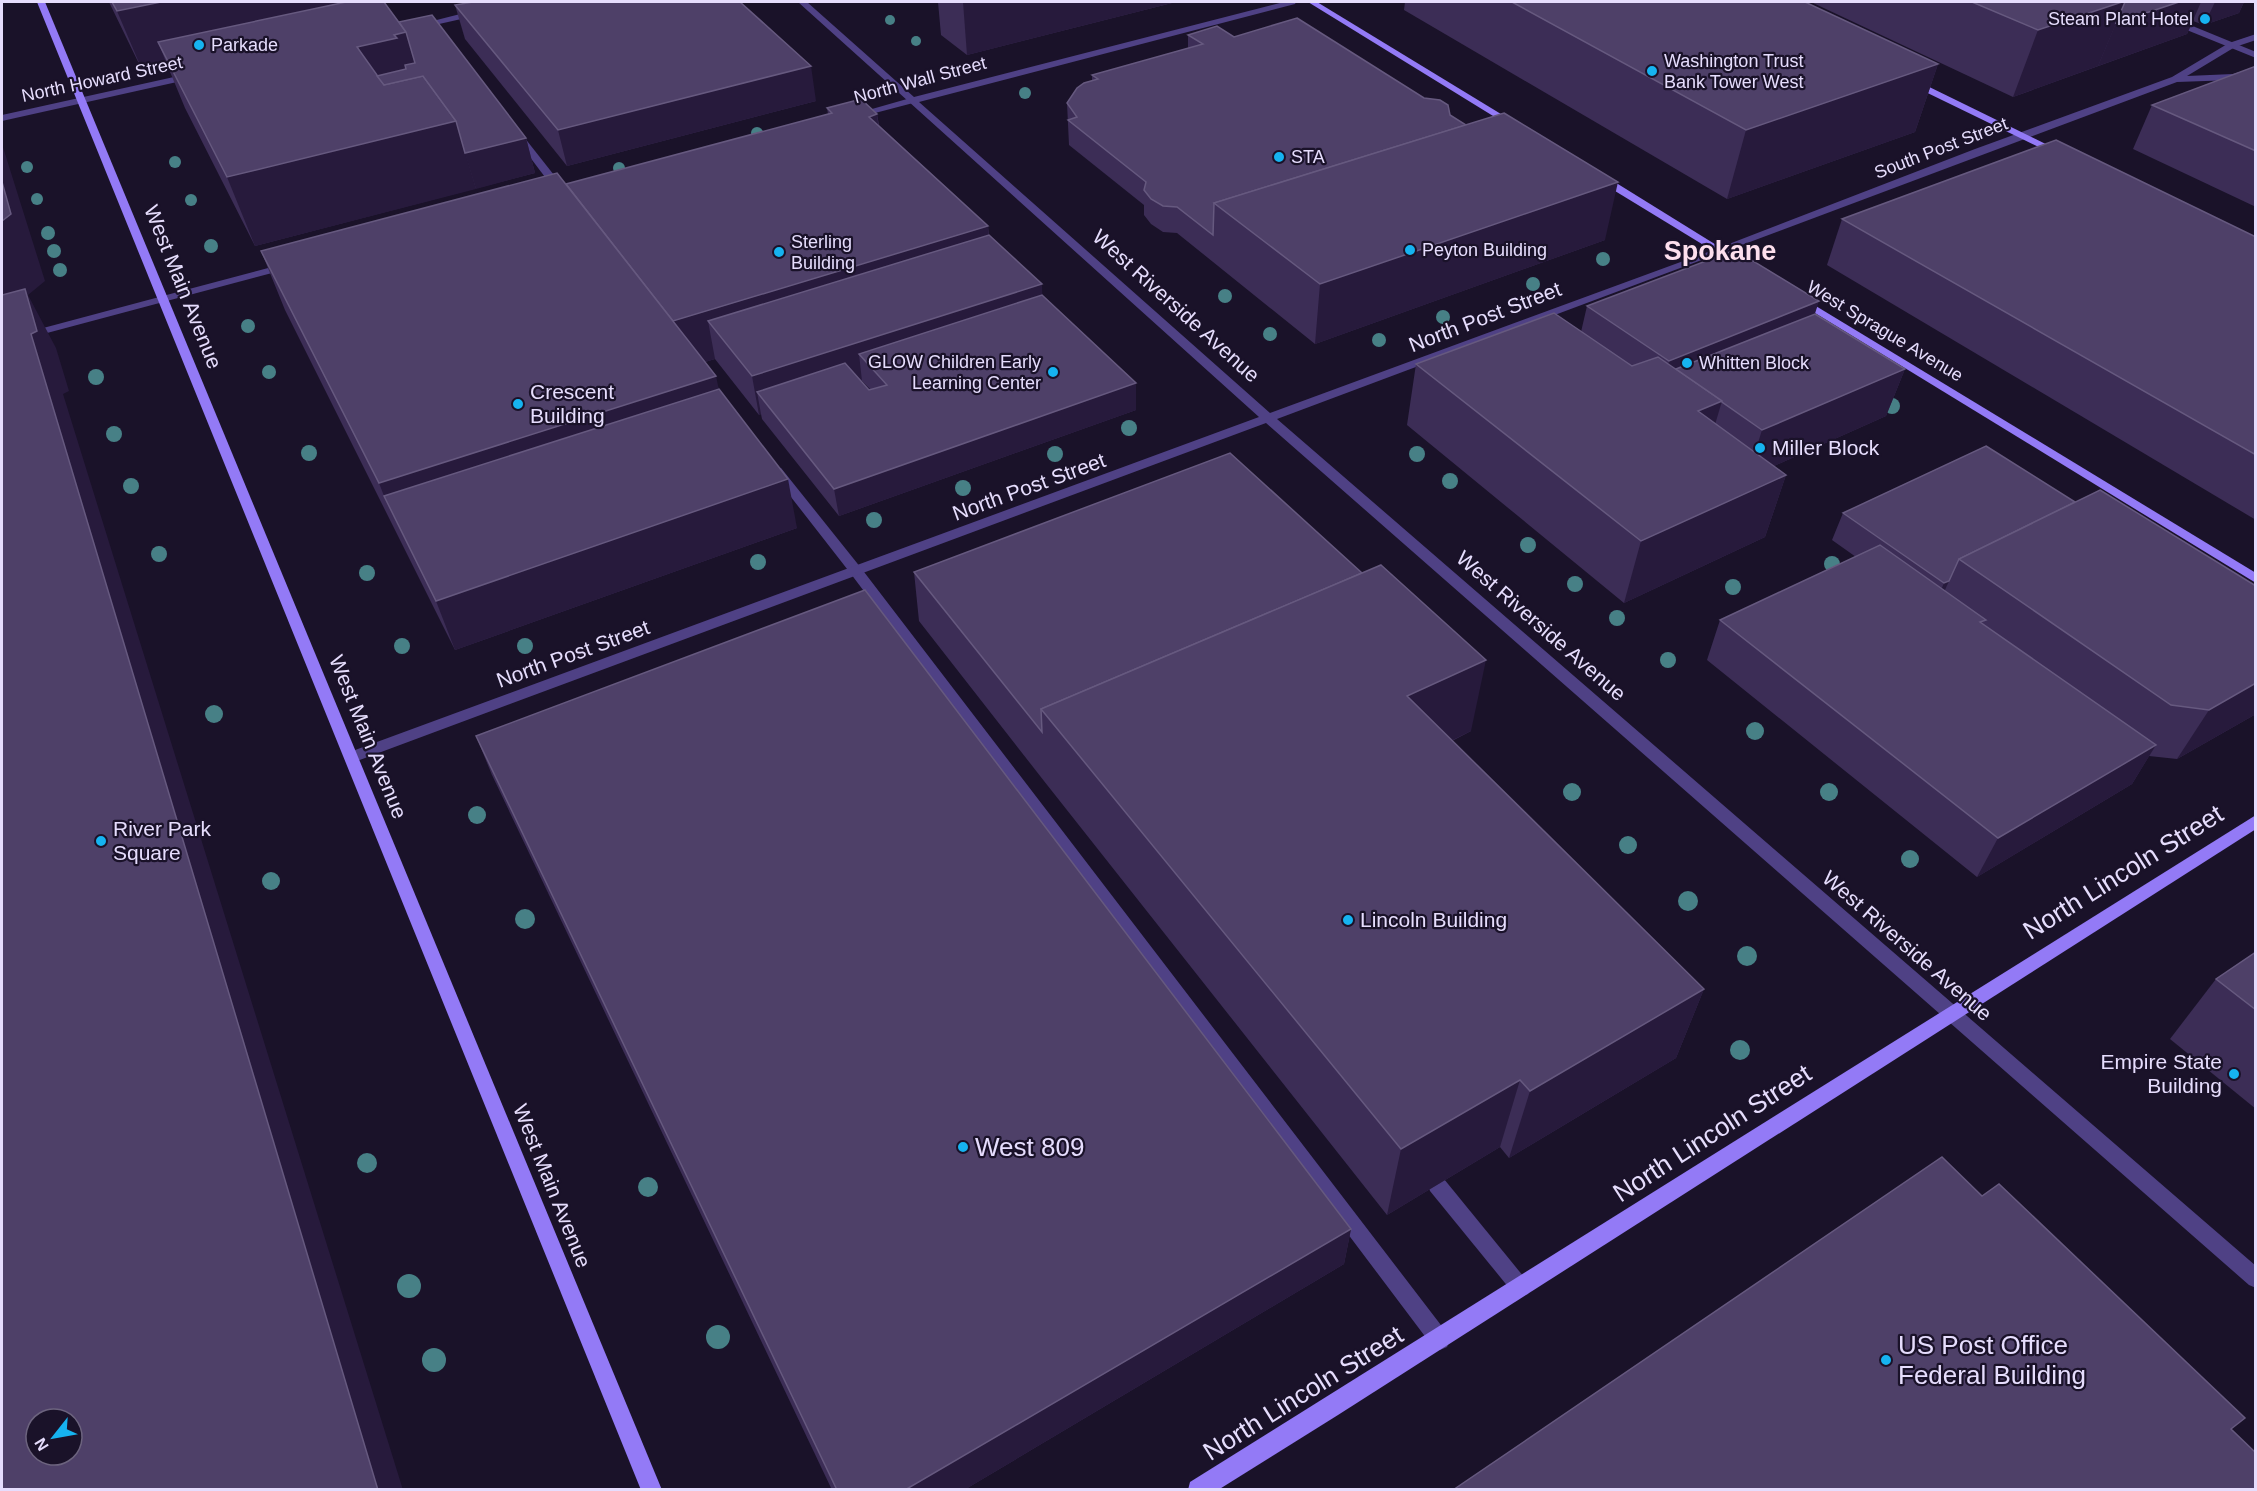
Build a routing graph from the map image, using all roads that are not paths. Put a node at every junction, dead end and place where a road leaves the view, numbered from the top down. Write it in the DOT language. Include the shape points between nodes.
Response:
graph roads {
  1 [pos="41,2"];
  2 [pos="802,2"];
  3 [pos="1292,2"];
  4 [pos="1312,2"];
  5 [pos="484,11"];
  6 [pos="2158,15"];
  7 [pos="408,28"];
  8 [pos="2256,37"];
  9 [pos="2232,45"];
  10 [pos="2256,55"];
  11 [pos="2256,70"];
  12 [pos="202,73"];
  13 [pos="1897,75"];
  14 [pos="2175,79"];
  15 [pos="80,100"];
  16 [pos="914,100"];
  17 [pos="2,118"];
  18 [pos="842,119"];
  19 [pos="508,123"];
  20 [pos="1520,129"];
  21 [pos="2021,135"];
  22 [pos="2072,160"];
  23 [pos="1593,174"];
  24 [pos="574,190"];
  25 [pos="1720,251"];
  26 [pos="294,264"];
  27 [pos="1756,273"];
  28 [pos="1785,291"];
  29 [pos="163,299"];
  30 [pos="2,342"];
  31 [pos="1269,419"];
  32 [pos="765,457"];
  33 [pos="856,571"];
  34 [pos="2256,579"];
  35 [pos="352,757"];
  36 [pos="2256,821"];
  37 [pos="1950,1013"];
  38 [pos="1437,1185"];
  39 [pos="2256,1279"];
  40 [pos="1521,1288"];
  41 [pos="1440,1340"];
  42 [pos="652,1490"];
  43 [pos="1198,1490"];
  1 -- 15 [label="main road, West Main Avenue"];
  2 -- 16 [label="street, West Riverside Avenue"];
  3 -- 16 [label="street, North Wall Street"];
  4 -- 20 [label="main road"];
  5 -- 7 [label="street" via="434,26"];
  6 -- 9 [label="street"];
  8 -- 9 [label="street, South Post Street"];
  9 -- 10 [label="street"];
  9 -- 14 [label="street, South Post Street"];
  11 -- 14 [label="street, South Post Street" via="2234,77"];
  12 -- 15 [label="street, North Howard Street"];
  13 -- 21 [label="main road"];
  14 -- 21 [label="street, South Post Street"];
  15 -- 17 [label="street, North Howard Street"];
  15 -- 29 [label="main road, West Main Avenue"];
  16 -- 18 [label="street, North Wall Street"];
  16 -- 31 [label="street, West Riverside Avenue"];
  19 -- 24 [label="street" via="561,197"];
  21 -- 22 [label="main road"];
  21 -- 25 [label="street, South Post Street"];
  23 -- 25 [label="main road"];
  25 -- 27 [label="main road"];
  25 -- 31 [label="street, North Post Street"];
  26 -- 29 [label="street"];
  28 -- 34 [label="main road, West Sprague Avenue"];
  29 -- 30 [label="street"];
  29 -- 35 [label="main road, West Main Avenue"];
  31 -- 33 [label="street, North Post Street"];
  31 -- 37 [label="street, West Riverside Avenue"];
  32 -- 33 [label="street"];
  33 -- 35 [label="street, North Post Street"];
  33 -- 41 [label="street"];
  35 -- 42 [label="main road, West Main Avenue"];
  36 -- 37 [label="main road, North Lincoln Street"];
  37 -- 39 [label="street, West Riverside Avenue"];
  37 -- 40 [label="main road, North Lincoln Street"];
  38 -- 40 [label="street"];
  40 -- 41 [label="main road, North Lincoln Street"];
  41 -- 43 [label="main road, North Lincoln Street"];
}
